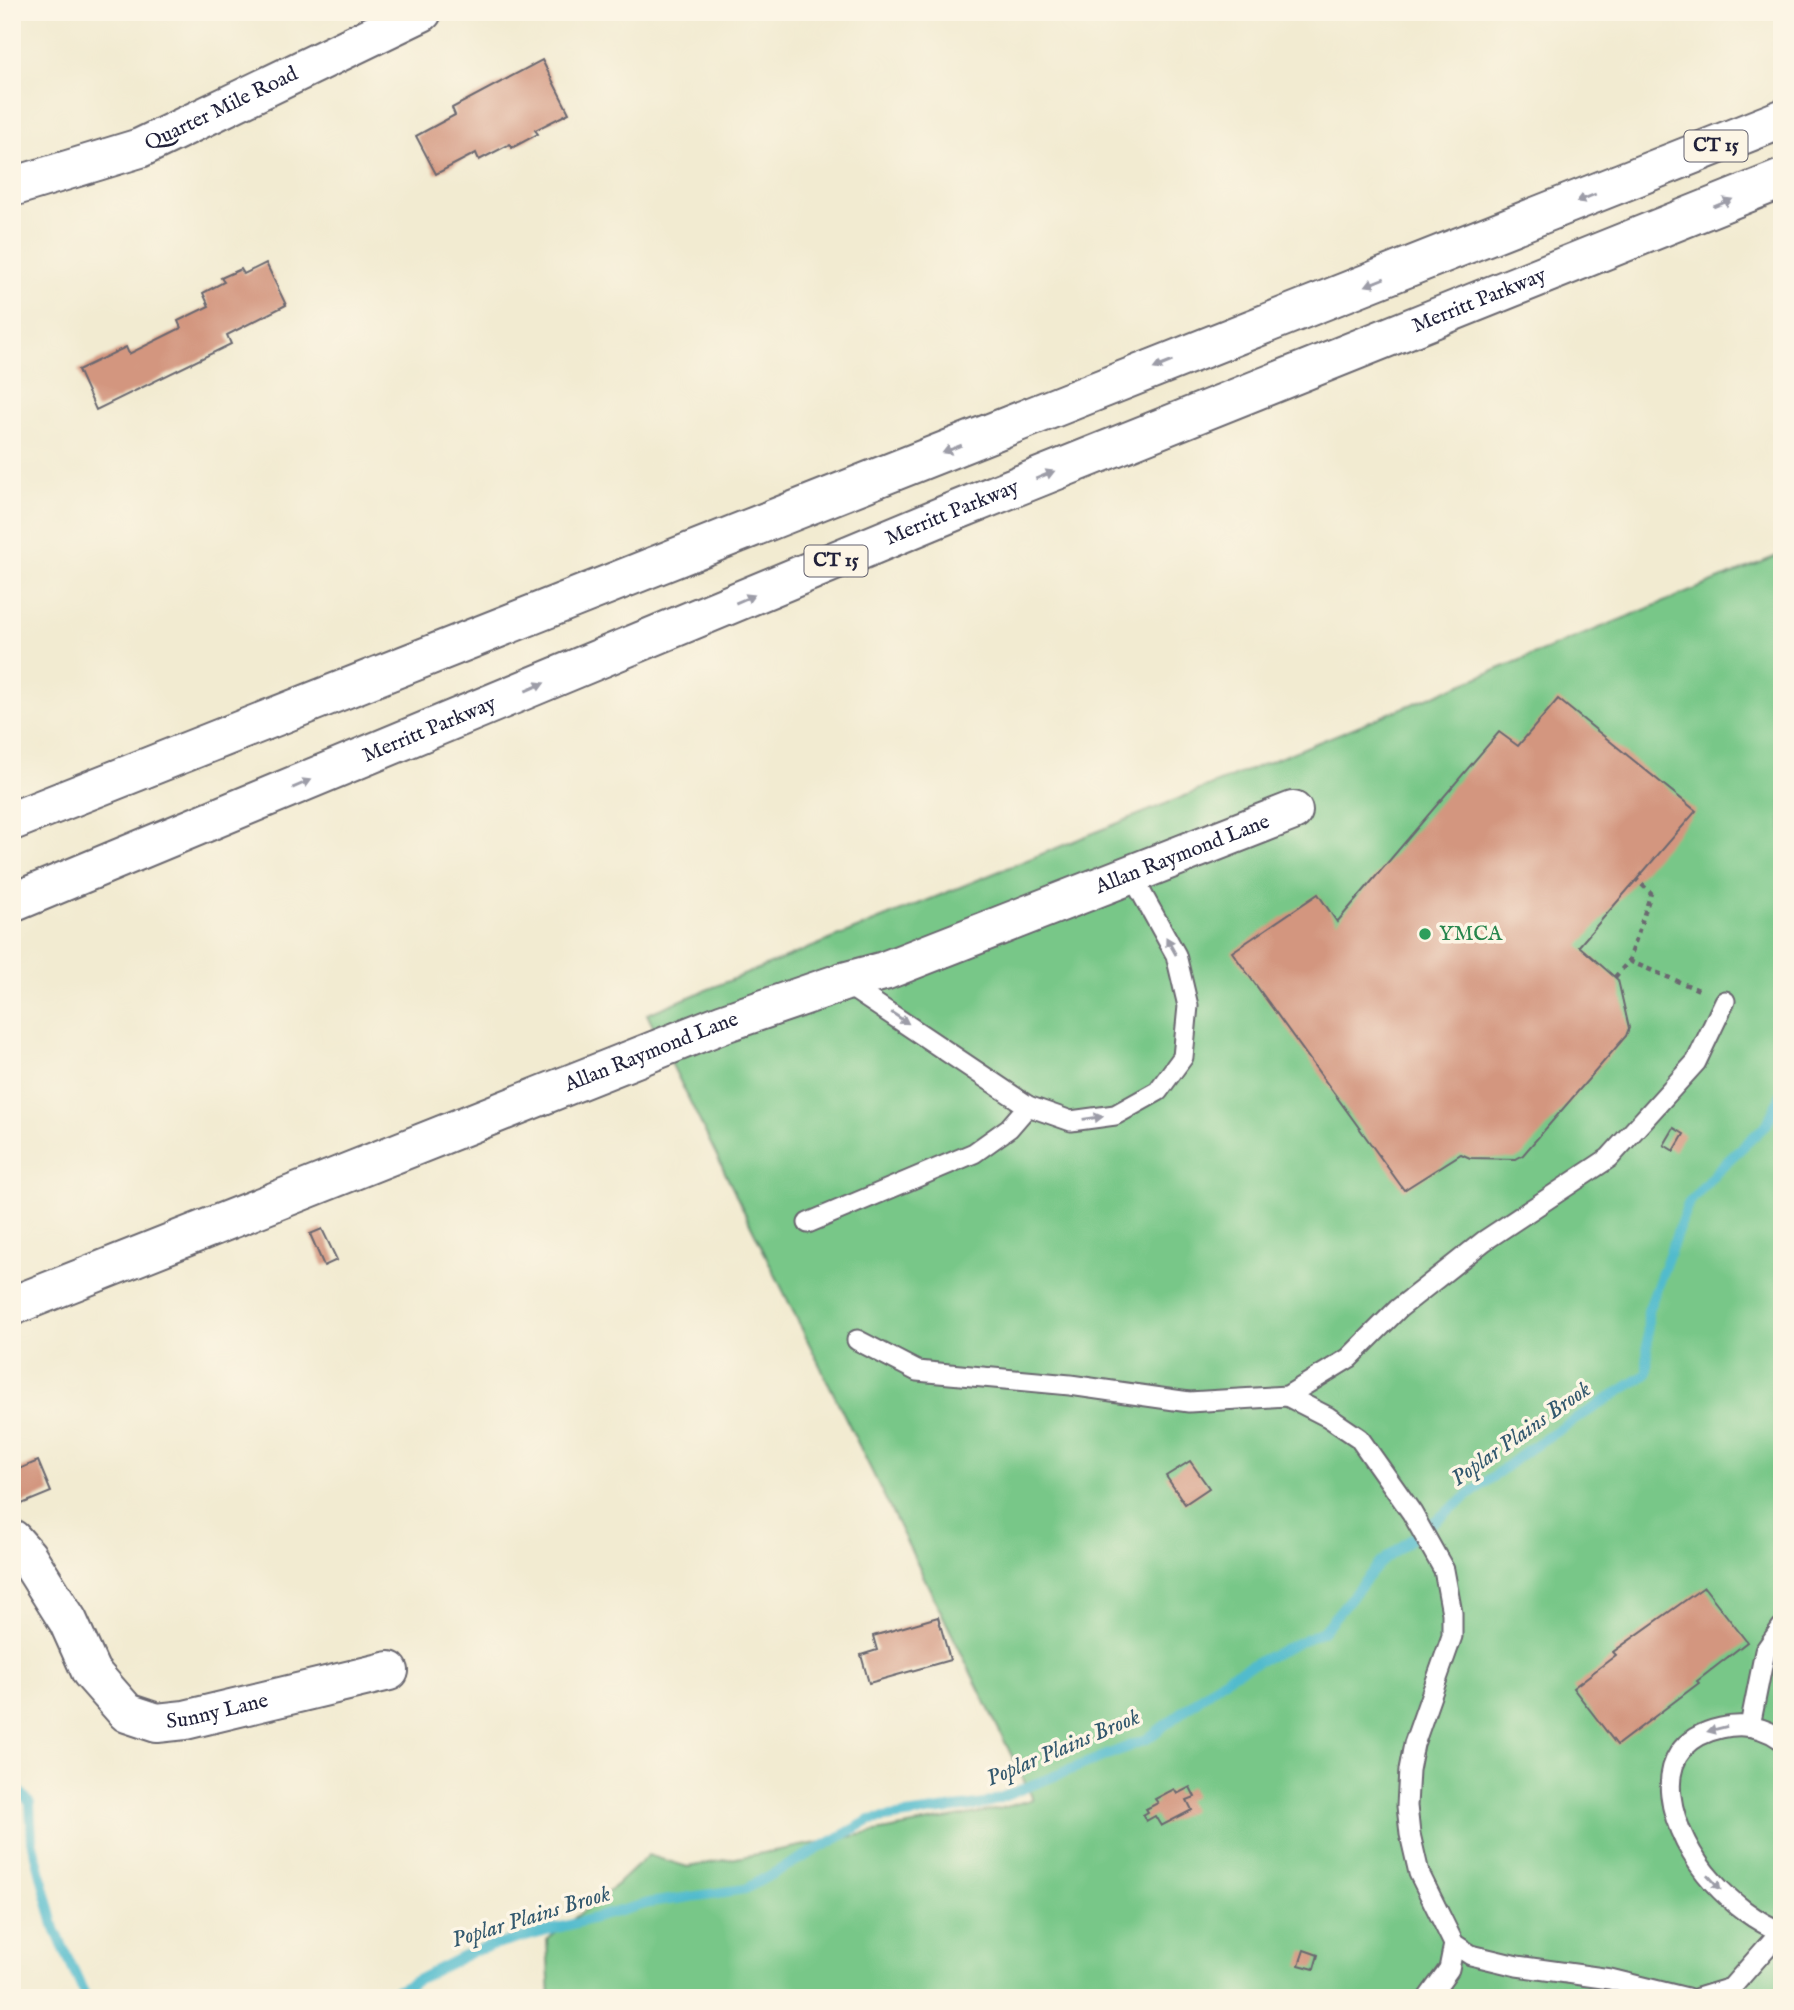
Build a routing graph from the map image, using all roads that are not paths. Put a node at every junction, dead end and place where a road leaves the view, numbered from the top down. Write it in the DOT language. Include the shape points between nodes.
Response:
graph roads {
  1 [pos="422,12"];
  2 [pos="1782,119"];
  3 [pos="1782,180"];
  4 [pos="12,187"];
  5 [pos="258,802"];
  6 [pos="1293,811"];
  7 [pos="12,821"];
  8 [pos="1130,874"];
  9 [pos="12,903"];
  10 [pos="12,914"];
  11 [pos="843,982"];
  12 [pos="1725,1001"];
  13 [pos="1028,1105"];
  14 [pos="808,1223"];
  15 [pos="12,1306"];
  16 [pos="858,1339"];
  17 [pos="1287,1396"];
  18 [pos="12,1539"];
  19 [pos="1782,1627"];
  20 [pos="389,1671"];
  21 [pos="1750,1726"];
  22 [pos="1782,1740"];
  23 [pos="1781,1932"];
  24 [pos="1454,1944"];
  25 [pos="1428,1998"];
  26 [pos="1688,1998"];
  27 [pos="1698,1998"];
  1 -- 4 [label="main road, Quarter Mile Road" via="140,148"];
  2 -- 7 [label="main road, CT 15, one-way"];
  5 -- 3 [label="main road, Merritt Parkway / CT 15, one-way" via="950,513"];
  5 -- 9 [label="main road, Merritt Parkway / CT 15"];
  5 -- 10 [label="main road"];
  6 -- 8 [label="main road, Allan Raymond Lane"];
  8 -- 11 [label="main road, Allan Raymond Lane" via="884,971"];
  13 -- 8 [label="lane, one-way" via="1071,1121 1115,1115 1158,1091 1183,1057 1188,1006 1177,955"];
  11 -- 13 [label="lane, one-way"];
  11 -- 15 [label="main road, Allan Raymond Lane" via="724,1023"];
  12 -- 17 [label="lane" via="1696,1062 1609,1158 1484,1241 1398,1309 1349,1358"];
  13 -- 14 [label="lane" via="1001,1134 974,1153"];
  16 -- 17 [label="lane" via="917,1371 1189,1402"];
  17 -- 24 [label="lane" via="1359,1438 1412,1513 1444,1570 1451,1636 1415,1744 1407,1806 1419,1873"];
  18 -- 20 [label="main road, Sunny Lane" via="68,1621 91,1672 127,1713 157,1723 185,1720"];
  19 -- 21 [label="lane" via="1765,1651"];
  21 -- 22 [label="lane"];
  21 -- 23 [label="lane, one-way" via="1703,1733 1686,1746 1674,1761 1673,1814 1685,1842 1711,1880 1745,1911"];
  23 -- 27 [label="lane" via="1731,1988"];
  24 -- 25 [label="lane" via="1449,1969"];
  24 -- 26 [label="lane" via="1471,1955 1517,1966 1610,1979"];
}
